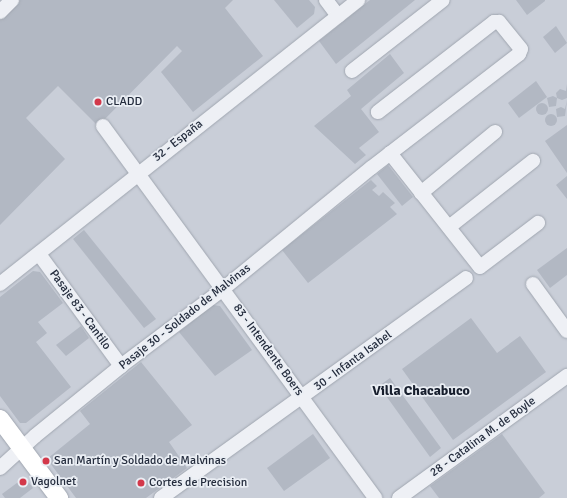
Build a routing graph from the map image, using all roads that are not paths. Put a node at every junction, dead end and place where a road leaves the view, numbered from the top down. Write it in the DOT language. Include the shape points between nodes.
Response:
graph roads {
  1 [pos="12,0"];
  2 [pos="326,0"];
  3 [pos="358,0"];
  4 [pos="443,0"];
  5 [pos="0,12"];
  6 [pos="338,16"];
  7 [pos="352,71"];
  8 [pos="378,112"];
  9 [pos="103,126"];
  10 [pos="495,132"];
  11 [pos="390,153"];
  12 [pos="534,161"];
  13 [pos="137,173"];
  14 [pos="422,193"];
  15 [pos="538,223"];
  16 [pos="449,227"];
  17 [pos="38,254"];
  18 [pos="466,278"];
  19 [pos="0,284"];
  20 [pos="533,284"];
  21 [pos="223,289"];
  22 [pos="567,331"];
  23 [pos="121,366"];
  24 [pos="567,376"];
  25 [pos="303,398"];
  26 [pos="0,419"];
  27 [pos="22,448"];
  28 [pos="0,468"];
  29 [pos="59,498"];
  30 [pos="161,498"];
  31 [pos="375,498"];
  32 [pos="399,498"];
  1 -- 5 [label="street"];
  2 -- 6 [label="street"];
  3 -- 6 [label="street, 32 - España"];
  4 -- 7 [label="street"];
  6 -- 13 [label="street, 32 - España"];
  8 -- 11 [label="street, Pasaje 30 - Soldado de Malvinas" via="494,22 499,22 521,49 519,54"];
  9 -- 13 [label="street, 83 - Intendente Boers"];
  10 -- 14 [label="street"];
  11 -- 14 [label="street"];
  11 -- 21 [label="street, Pasaje 30 - Soldado de Malvinas"];
  12 -- 16 [label="street"];
  13 -- 17 [label="street, 32 - España"];
  13 -- 21 [label="street, 83 - Intendente Boers"];
  14 -- 16 [label="street"];
  15 -- 16 [label="street" via="480,267"];
  17 -- 19 [label="street, 32 - España"];
  17 -- 23 [label="street, Pasaje 83 - Cantilo"];
  18 -- 25 [label="street, 30 - Infanta Isabel"];
  20 -- 22 [label="street"];
  21 -- 23 [label="street, Pasaje 30 - Soldado de Malvinas"];
  21 -- 25 [label="street, 83 - Intendente Boers"];
  23 -- 27 [label="street, Pasaje 30 - Soldado de Malvinas"];
  24 -- 32 [label="street, 28 - Catalina M. de Boyle"];
  25 -- 30 [label="street, 30 - Infanta Isabel"];
  25 -- 31 [label="street, 83 - Intendente Boers"];
  26 -- 27 [label="main road"];
  27 -- 28 [label="street, Pasaje 30 - Soldado de Malvinas"];
  27 -- 29 [label="main road"];
}
